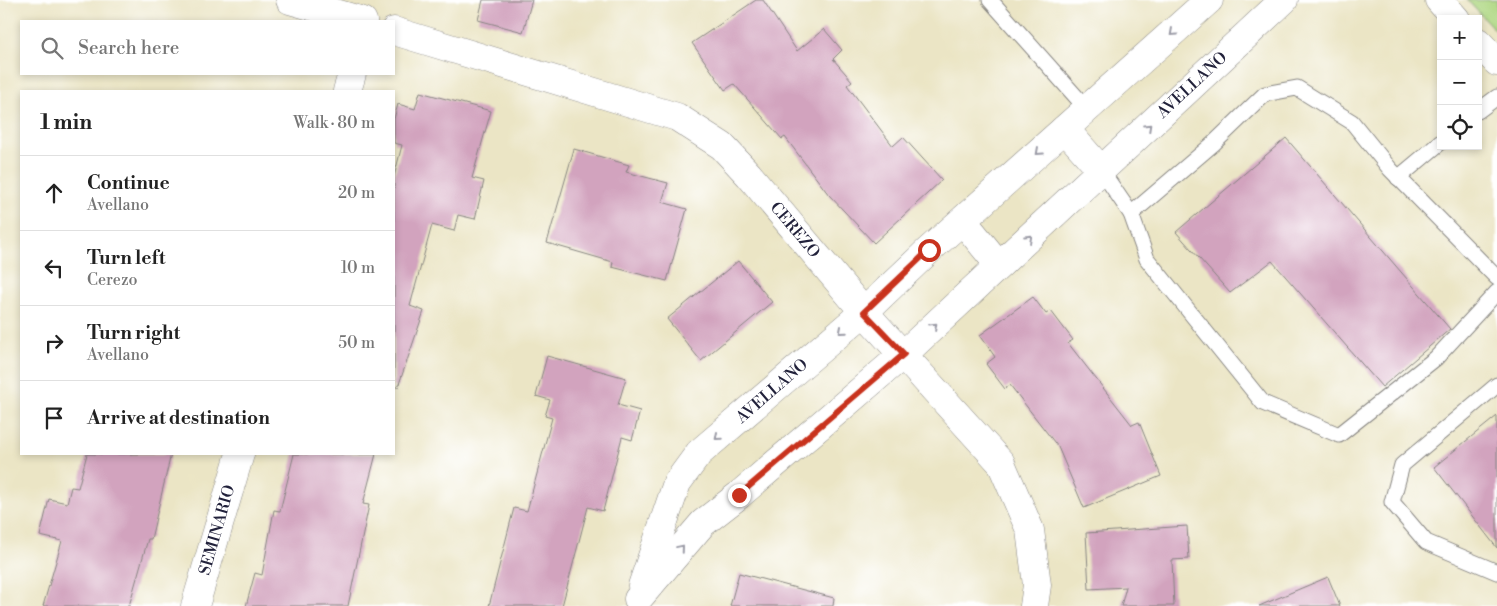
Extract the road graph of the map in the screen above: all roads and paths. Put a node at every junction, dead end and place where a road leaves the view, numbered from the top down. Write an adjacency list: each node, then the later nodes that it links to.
1 (290, 0): 8 (street)
2 (374, 0): 9 (street)
3 (990, 0): 17 (lane)
4 (1209, 0): 17 (street, AVELLANO, one-way to 17)
5 (1284, 0): 20 (street, AVELLANO, one-way to 5)
6 (1439, 0): 7 (street)
7 (1452, 15)
8 (360, 20)
9 (368, 20)
10 (395, 30): 27 (street, CEREZO)
11 (1482, 46): 12 (street)
12 (1497, 62)
13 (352, 75): 14 (street)
14 (347, 90)
15 (1497, 97): 16 (lane)
16 (1482, 108)
17 (1087, 109): 18 (street, AVELLANO)
18 (1065, 129): 20 (street); 23 (street, AVELLANO, one-way to 23)
19 (1437, 145): 21 (lane)
20 (1101, 170): 22 (lane); 24 (street, AVELLANO, one-way to 20)
21 (1398, 178): 22 (lane); 25 (lane)
22 (1131, 214): 26 (lane)
23 (963, 221): 24 (street); 27 (street, AVELLANO)
24 (999, 265): 28 (street, AVELLANO, one-way to 24)
25 (1497, 278)
26 (1497, 292)
27 (864, 312): 28 (street, CEREZO); 32 (street, AVELLANO, one-way to 32)
28 (904, 354): 32 (street, AVELLANO, one-way to 28); 34 (street, CEREZO)
29 (1497, 385): 31 (lane)
30 (240, 455): 33 (street, SEMINARIO)
31 (1497, 572)
32 (637, 602)
33 (194, 606)
34 (1034, 606)

